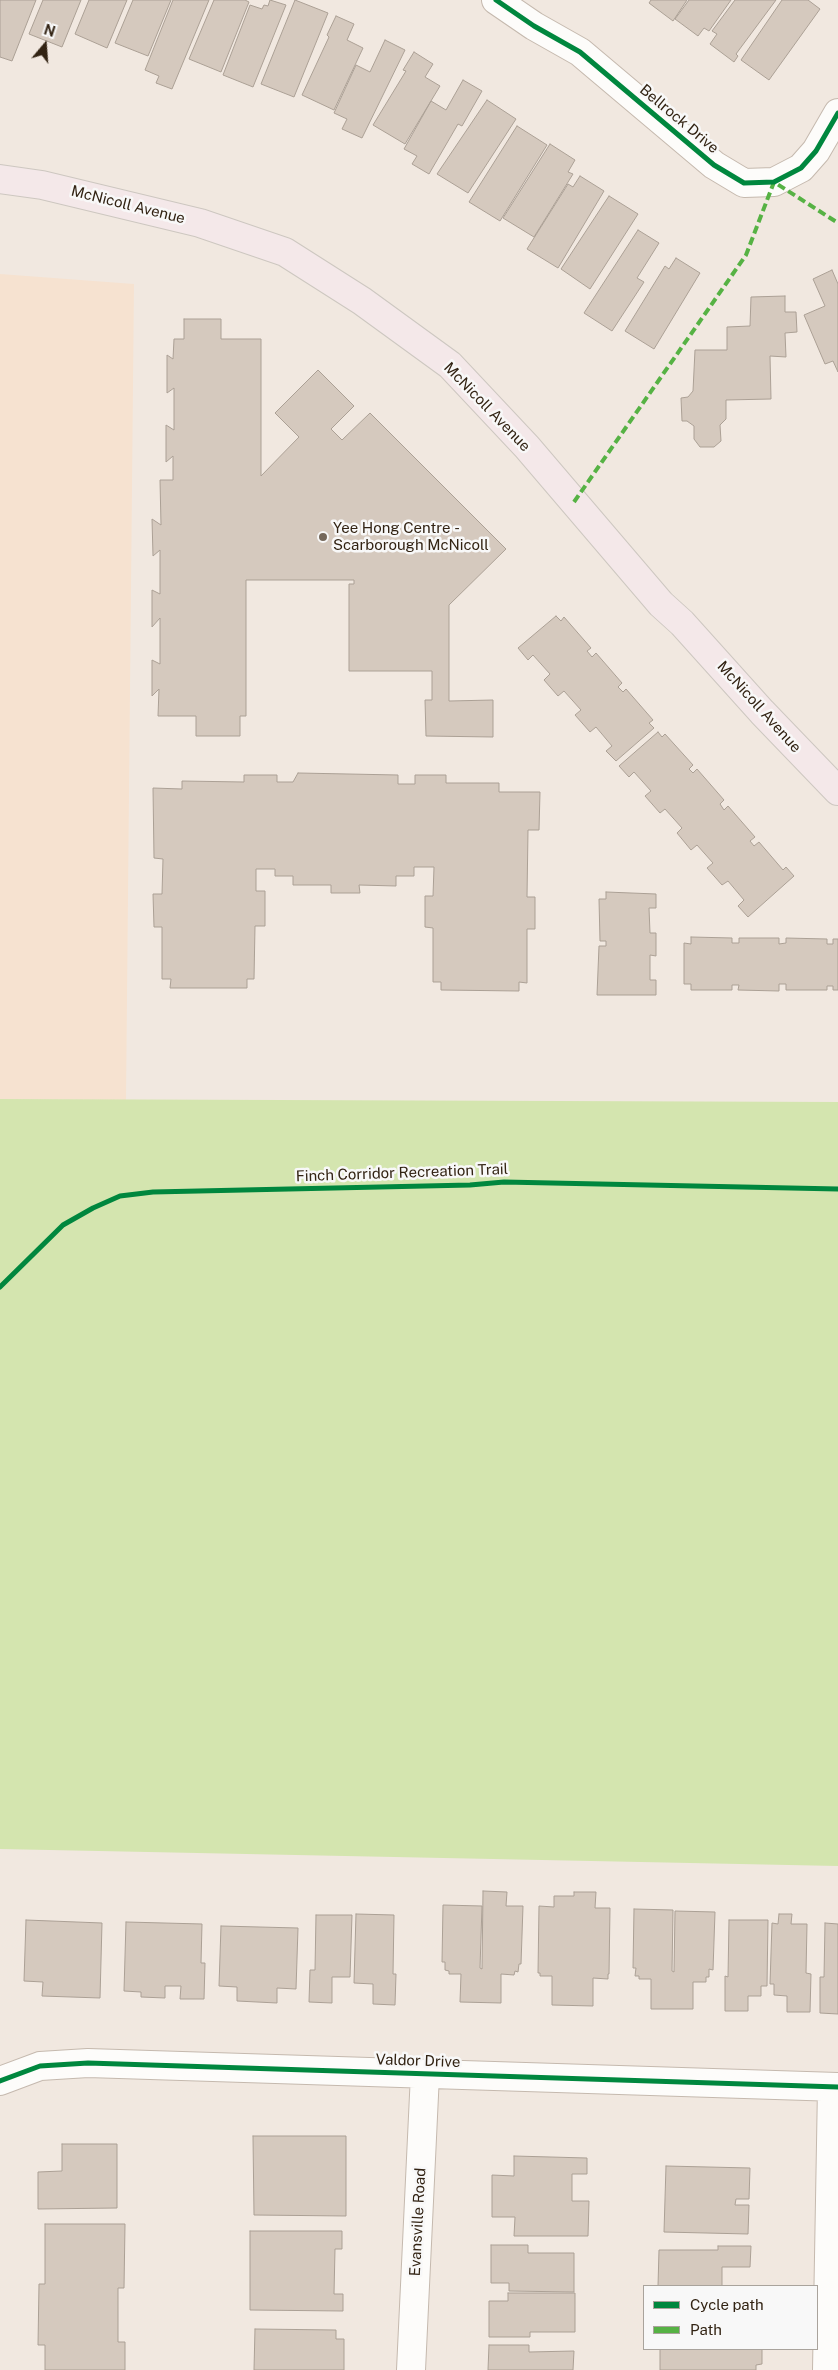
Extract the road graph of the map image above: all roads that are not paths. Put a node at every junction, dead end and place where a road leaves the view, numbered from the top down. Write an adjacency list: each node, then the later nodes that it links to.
1 (496, 0): 2 (street, Bellrock Drive)
2 (838, 113)
3 (0, 179): 4 (main road, McNicoll Avenue)
4 (838, 791)
5 (424, 2074): 6 (street, Valdor Drive); 7 (street, Valdor Drive); 8 (street, Evansville Road)
6 (0, 2081)
7 (835, 2087): 9 (street)
8 (411, 2370)
9 (827, 2370)

